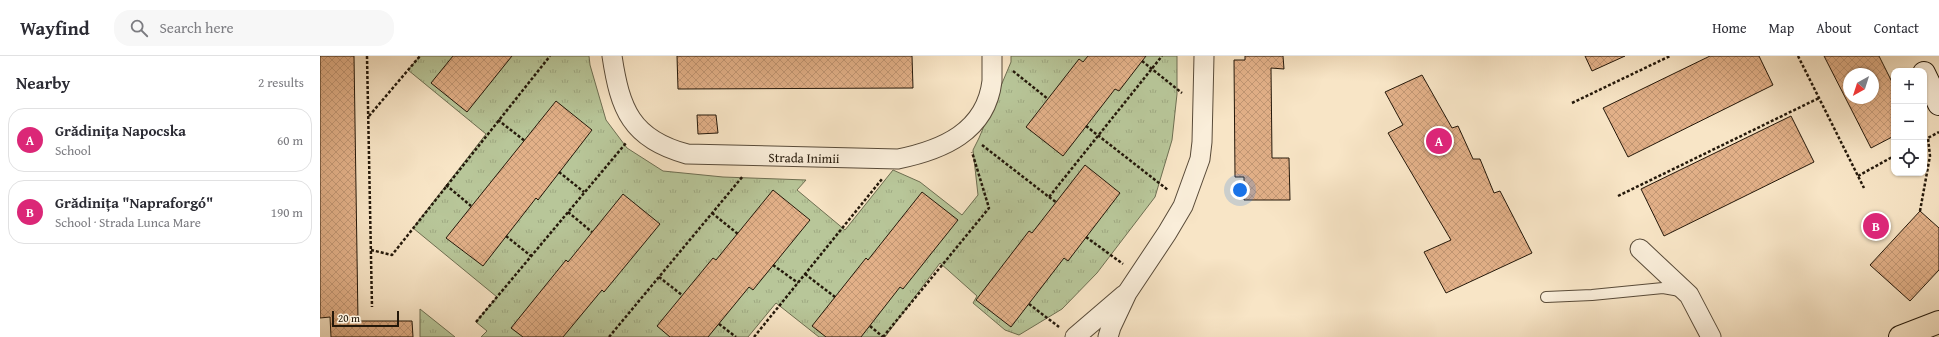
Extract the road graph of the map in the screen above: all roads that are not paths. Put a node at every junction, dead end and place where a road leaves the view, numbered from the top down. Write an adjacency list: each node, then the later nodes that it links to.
1 (612, 56): 2 (street, Strada Inimii)
2 (992, 56)
3 (1204, 56): 9 (street)
4 (1916, 56): 5 (main road)
5 (1922, 68)
6 (1927, 78): 7 (main road)
7 (1939, 104)
8 (1640, 249): 10 (street)
9 (1127, 293): 14 (street); 17 (street)
10 (1689, 295): 11 (lane); 18 (street)
11 (1546, 297)
12 (1939, 306): 15 (main road)
13 (1939, 322): 15 (main road)
14 (1067, 332)
15 (1907, 333): 16 (street)
16 (1939, 336)
17 (1108, 337)
18 (1710, 337)

